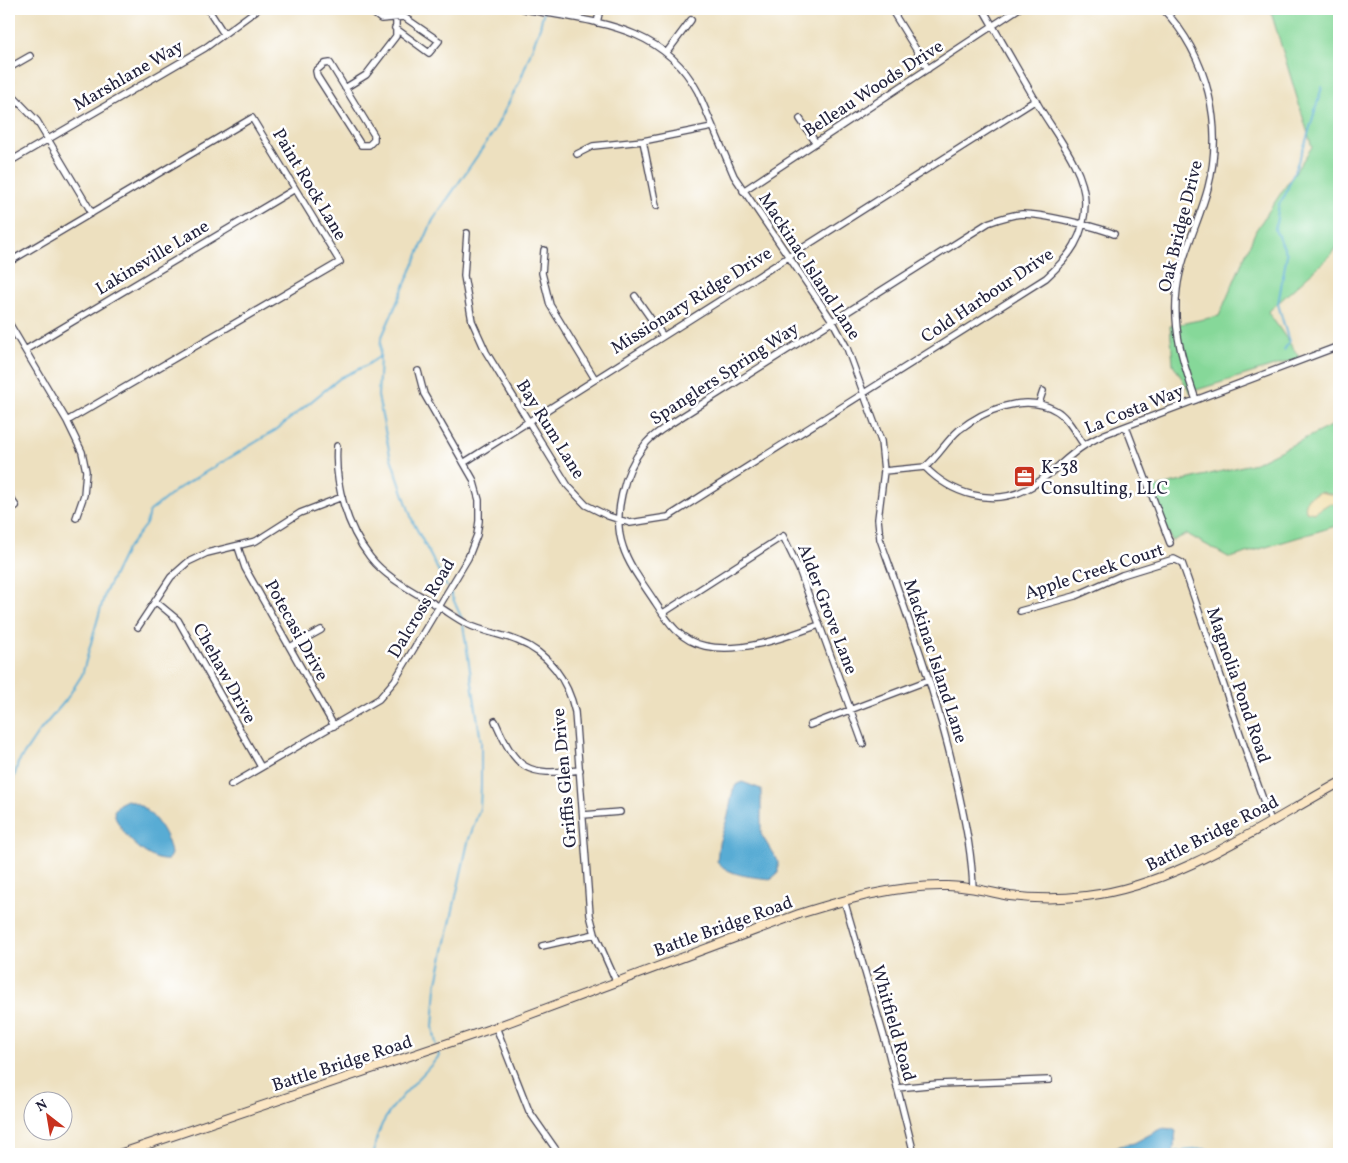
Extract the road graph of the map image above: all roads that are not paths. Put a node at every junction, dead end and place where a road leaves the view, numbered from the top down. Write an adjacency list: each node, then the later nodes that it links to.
1 (208, 9): 16 (street)
2 (258, 9): 16 (street, Marshlane Way)
3 (368, 9): 11 (street)
4 (396, 9): 11 (street)
5 (524, 9): 13 (street, Mackinac Island Lane)
6 (600, 9): 13 (street)
7 (890, 9): 20 (street)
8 (983, 9): 14 (street, Cold Harbour Drive)
9 (1018, 9): 14 (street, Belleau Woods Drive)
10 (1163, 9): 51 (street, Oak Bridge Drive)
11 (395, 18): 15 (street); 15 (street)
12 (691, 20): 17 (street)
13 (597, 23): 17 (street, Mackinac Island Lane)
14 (993, 26): 20 (street, Belleau Woods Drive); 23 (street, Cold Harbour Drive)
15 (395, 28): 21 (street)
16 (224, 34): 26 (street, Marshlane Way)
17 (666, 52): 25 (street, Mackinac Island Lane)
18 (30, 56): 19 (street)
19 (9, 68)
20 (928, 69): 28 (street, Belleau Woods Drive)
21 (345, 88): 21 (street)
22 (9, 92): 26 (street)
23 (1036, 100): 35 (street, Cold Harbour Drive); 39 (street, Missionary Ridge Drive)
24 (800, 119): 28 (street)
25 (712, 127): 27 (street); 32 (street, Mackinac Island Lane)
26 (48, 139): 30 (street, Marshlane Way); 34 (street)
27 (643, 142): 29 (street); 33 (street)
28 (816, 143): 32 (street, Belleau Woods Drive)
29 (577, 154)
30 (9, 162)
31 (295, 189): 34 (street, Paint Rock Lane); 46 (street, Lakinsville Lane); 53 (street, Paint Rock Lane)
32 (744, 191): 39 (street, Mackinac Island Lane)
33 (656, 206)
34 (92, 213): 40 (street, Paint Rock Lane)
35 (1082, 225): 37 (street, Spanglers Spring Way); 42 (street, Spanglers Spring Way); 50 (street, Cold Harbour Drive)
36 (467, 233): 54 (street, Bay Rum Lane)
37 (1114, 234)
38 (544, 250): 48 (street)
39 (788, 257): 42 (street, Mackinac Island Lane); 44 (street, Missionary Ridge Drive)
40 (9, 262)
41 (635, 296): 44 (street)
42 (833, 322): 50 (street, Mackinac Island Lane); 65 (street, Spanglers Spring Way)
43 (9, 323): 46 (street)
44 (663, 336): 48 (street, Missionary Ridge Drive)
45 (1339, 346): 51 (street, La Costa Way)
46 (25, 350): 53 (street)
47 (418, 371): 58 (street, Dalcross Road)
48 (595, 379): 54 (street, Missionary Ridge Drive)
49 (1043, 391): 52 (street)
50 (864, 394): 60 (street, Mackinac Island Lane); 65 (street, Bay Rum Lane)
51 (1196, 400): 55 (street, La Costa Way)
52 (1039, 403): 56 (street); 59 (street)
53 (67, 422): 64 (street)
54 (529, 423): 58 (street, Missionary Ridge Drive); 65 (street, Bay Rum Lane)
55 (1126, 427): 56 (street, La Costa Way); 66 (street)
56 (1084, 445): 59 (street, La Costa Way)
57 (337, 446): 62 (street, Griffis Glen Drive)
58 (464, 462): 70 (street, Dalcross Road)
59 (925, 467): 60 (street)
60 (884, 471): 77 (street, Mackinac Island Lane)
61 (9, 496): 63 (street)
62 (342, 497): 67 (street); 70 (street, Griffis Glen Drive)
63 (16, 506)
64 (76, 518)
65 (619, 519): 72 (street, Spanglers Spring Way)
66 (1170, 543)
67 (238, 547): 69 (street); 76 (street, Potecasi Drive)
68 (1178, 560): 71 (street, Apple Creek Court); 89 (street, Magnolia Pond Road)
69 (155, 601): 74 (street); 83 (street, Chehaw Drive)
70 (439, 607): 81 (street, Dalcross Road); 84 (street, Griffis Glen Drive)
71 (1020, 611)
72 (663, 613): 73 (street, Spanglers Spring Way); 73 (street, Alder Grove Lane)
73 (819, 624): 78 (street, Alder Grove Lane)
74 (138, 627)
75 (321, 630): 76 (street)
76 (290, 647): 81 (street, Potecasi Drive)
77 (929, 680): 78 (street); 90 (street, Mackinac Island Lane)
78 (851, 710): 80 (street); 82 (street, Alder Grove Lane)
79 (495, 722): 84 (street)
80 (810, 725)
81 (334, 726): 83 (street, Dalcross Road)
82 (863, 744)
83 (261, 768): 86 (street, Dalcross Road)
84 (580, 770): 88 (street, Griffis Glen Drive)
85 (1339, 784): 89 (street, Battle Bridge Road)
86 (231, 785)
87 (620, 812): 88 (street)
88 (583, 815): 92 (street, Griffis Glen Drive)
89 (1271, 821): 90 (street, Battle Bridge Road)
90 (973, 889): 91 (street, Battle Bridge Road)
91 (844, 900): 94 (street, Battle Bridge Road); 97 (street, Whitfield Road)
92 (595, 934): 93 (street); 94 (street, Griffis Glen Drive)
93 (542, 946)
94 (616, 982): 95 (street, Battle Bridge Road)
95 (496, 1027): 98 (street, Battle Bridge Road); 99 (street)
96 (1049, 1080): 97 (street)
97 (897, 1088): 100 (street, Whitfield Road)
98 (119, 1154)
99 (559, 1154)
100 (914, 1154)

